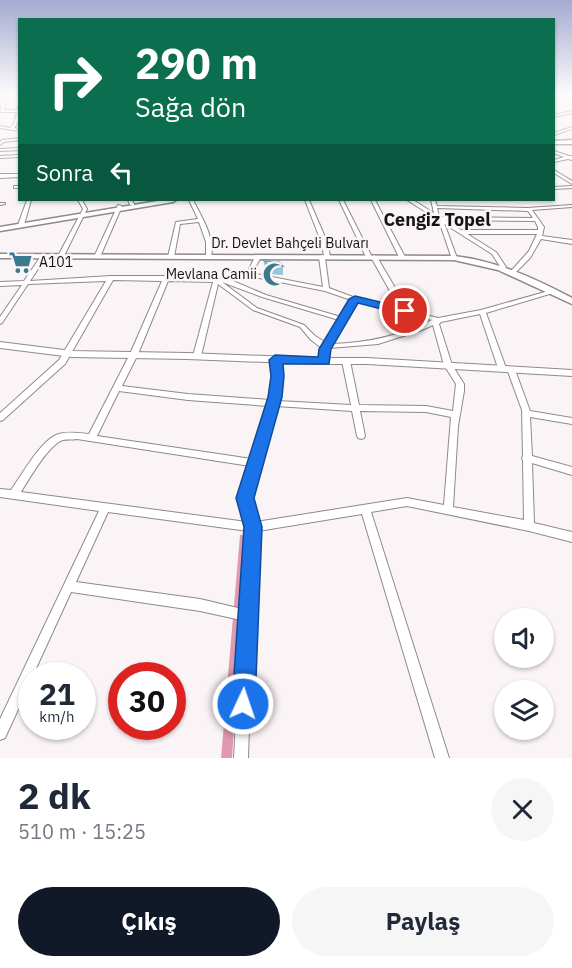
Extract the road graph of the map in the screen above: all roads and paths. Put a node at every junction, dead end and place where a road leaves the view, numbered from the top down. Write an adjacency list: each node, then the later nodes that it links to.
1 (8, 128): 3 (street)
2 (571, 128): 5 (street)
3 (11, 129): 4 (street)
4 (18, 130)
5 (555, 134)
6 (18, 139): 9 (street)
7 (572, 141): 8 (main road)
8 (555, 143)
9 (0, 144)
10 (18, 149): 11 (street)
11 (0, 150)
12 (555, 152): 15 (street)
13 (18, 156): 14 (street)
14 (0, 157)
15 (571, 158): 16 (street)
16 (555, 161)
17 (555, 173): 21 (street)
18 (18, 175): 19 (street)
19 (0, 176)
20 (572, 176): 21 (street)
21 (563, 177): 22 (street)
22 (572, 185): 23 (street)
23 (555, 188)
24 (29, 201): 44 (street)
25 (81, 201): 40 (street)
26 (165, 201): 36 (main road)
27 (192, 201): 42 (street)
28 (307, 201): 56 (street)
29 (342, 201): 57 (street)
30 (374, 201): 58 (street)
31 (412, 201): 41 (street)
32 (433, 201): 37 (street)
33 (544, 201): 38 (street)
34 (131, 202): 36 (main road)
35 (572, 206): 38 (street)
36 (120, 207): 40 (main road); 51 (street)
37 (436, 207): 39 (street); 41 (street)
38 (550, 208): 39 (street)
39 (530, 210): 43 (street)
40 (83, 213): 44 (main road); 50 (street)
41 (439, 217): 43 (street); 46 (street); 59 (street)
42 (201, 220): 53 (street); 54 (street)
43 (536, 220): 47 (street)
44 (21, 224): 45 (main road)
45 (0, 228)
46 (462, 232): 47 (street); 60 (street)
47 (540, 235): 48 (street); 61 (street)
48 (572, 242)
49 (0, 256): 52 (main road, Dr. Devlet Bahçeli Bulvarı)
50 (61, 256): 51 (main road, Dr. Devlet Bahçeli Bulvarı); 52 (main road, Dr. Devlet Bahçeli Bulvarı)
51 (97, 256): 53 (main road, Dr. Devlet Bahçeli Bulvarı)
52 (43, 257): 67 (street)
53 (171, 257): 54 (main road, Dr. Devlet Bahçeli Bulvarı)
54 (209, 257): 55 (main road, Dr. Devlet Bahçeli Bulvarı)
55 (258, 257): 56 (main road, Dr. Devlet Bahçeli Bulvarı); 62 (street)
56 (325, 257): 57 (main road, Dr. Devlet Bahçeli Bulvarı); 69 (street)
57 (371, 257): 58 (main road, Dr. Devlet Bahçeli Bulvarı); 73 (street)
58 (402, 257): 59 (main road, Dr. Devlet Bahçeli Bulvarı)
59 (454, 258): 60 (main road, Dr. Devlet Bahçeli Bulvarı)
60 (503, 267): 61 (main road, Dr. Devlet Bahçeli Bulvarı)
61 (514, 271): 70 (main road, Dr. Devlet Bahçeli Bulvarı)
62 (249, 274): 66 (street); 69 (street)
63 (111, 278): 64 (street); 67 (street); 80 (street)
64 (166, 278): 65 (street); 81 (street)
65 (216, 280): 66 (street); 79 (street); 82 (street)
66 (228, 281): 75 (street)
67 (26, 283): 68 (street); 77 (street)
68 (0, 284)
69 (326, 290): 71 (street)
70 (554, 291): 72 (main road, Dr. Devlet Bahçeli Bulvarı); 74 (street)
71 (355, 299): 73 (street); 75 (street)
72 (572, 301)
73 (405, 311): 76 (street)
74 (482, 312): 76 (street); 87 (street)
75 (342, 319): 79 (street)
76 (438, 320): 79 (street); 86 (street)
77 (0, 322)
78 (0, 345): 80 (street)
79 (327, 345): 84 (street)
80 (67, 353): 81 (street); 94 (street)
81 (134, 354): 82 (street); 89 (street)
82 (197, 356): 83 (street)
83 (275, 360): 84 (street); 90 (street)
84 (324, 361): 85 (street)
85 (346, 361): 86 (street); 91 (street)
86 (448, 365): 87 (street); 93 (street)
87 (507, 369): 88 (street); 92 (street)
88 (572, 373)
89 (116, 388): 90 (street); 97 (street)
90 (273, 403): 91 (street); 99 (street)
91 (354, 409): 93 (street); 96 (street)
92 (526, 413): 95 (street); 98 (street)
93 (456, 415): 105 (street)
94 (0, 418)
95 (572, 421)
96 (361, 436)
97 (91, 439): 99 (street); 102 (street)
98 (526, 458): 100 (street); 106 (street)
99 (255, 463): 107 (street)
100 (572, 471)
101 (0, 492): 102 (street)
102 (14, 494): 103 (street)
103 (105, 507): 107 (street); 109 (street)
104 (365, 508): 105 (street); 107 (street); 113 (street)
105 (448, 509): 106 (street)
106 (529, 526): 108 (street)
107 (253, 527): 110 (street)
108 (572, 537)
109 (69, 586): 110 (street); 111 (street)
110 (247, 616): 112 (street)
111 (0, 733)
112 (241, 758)
113 (442, 758)

